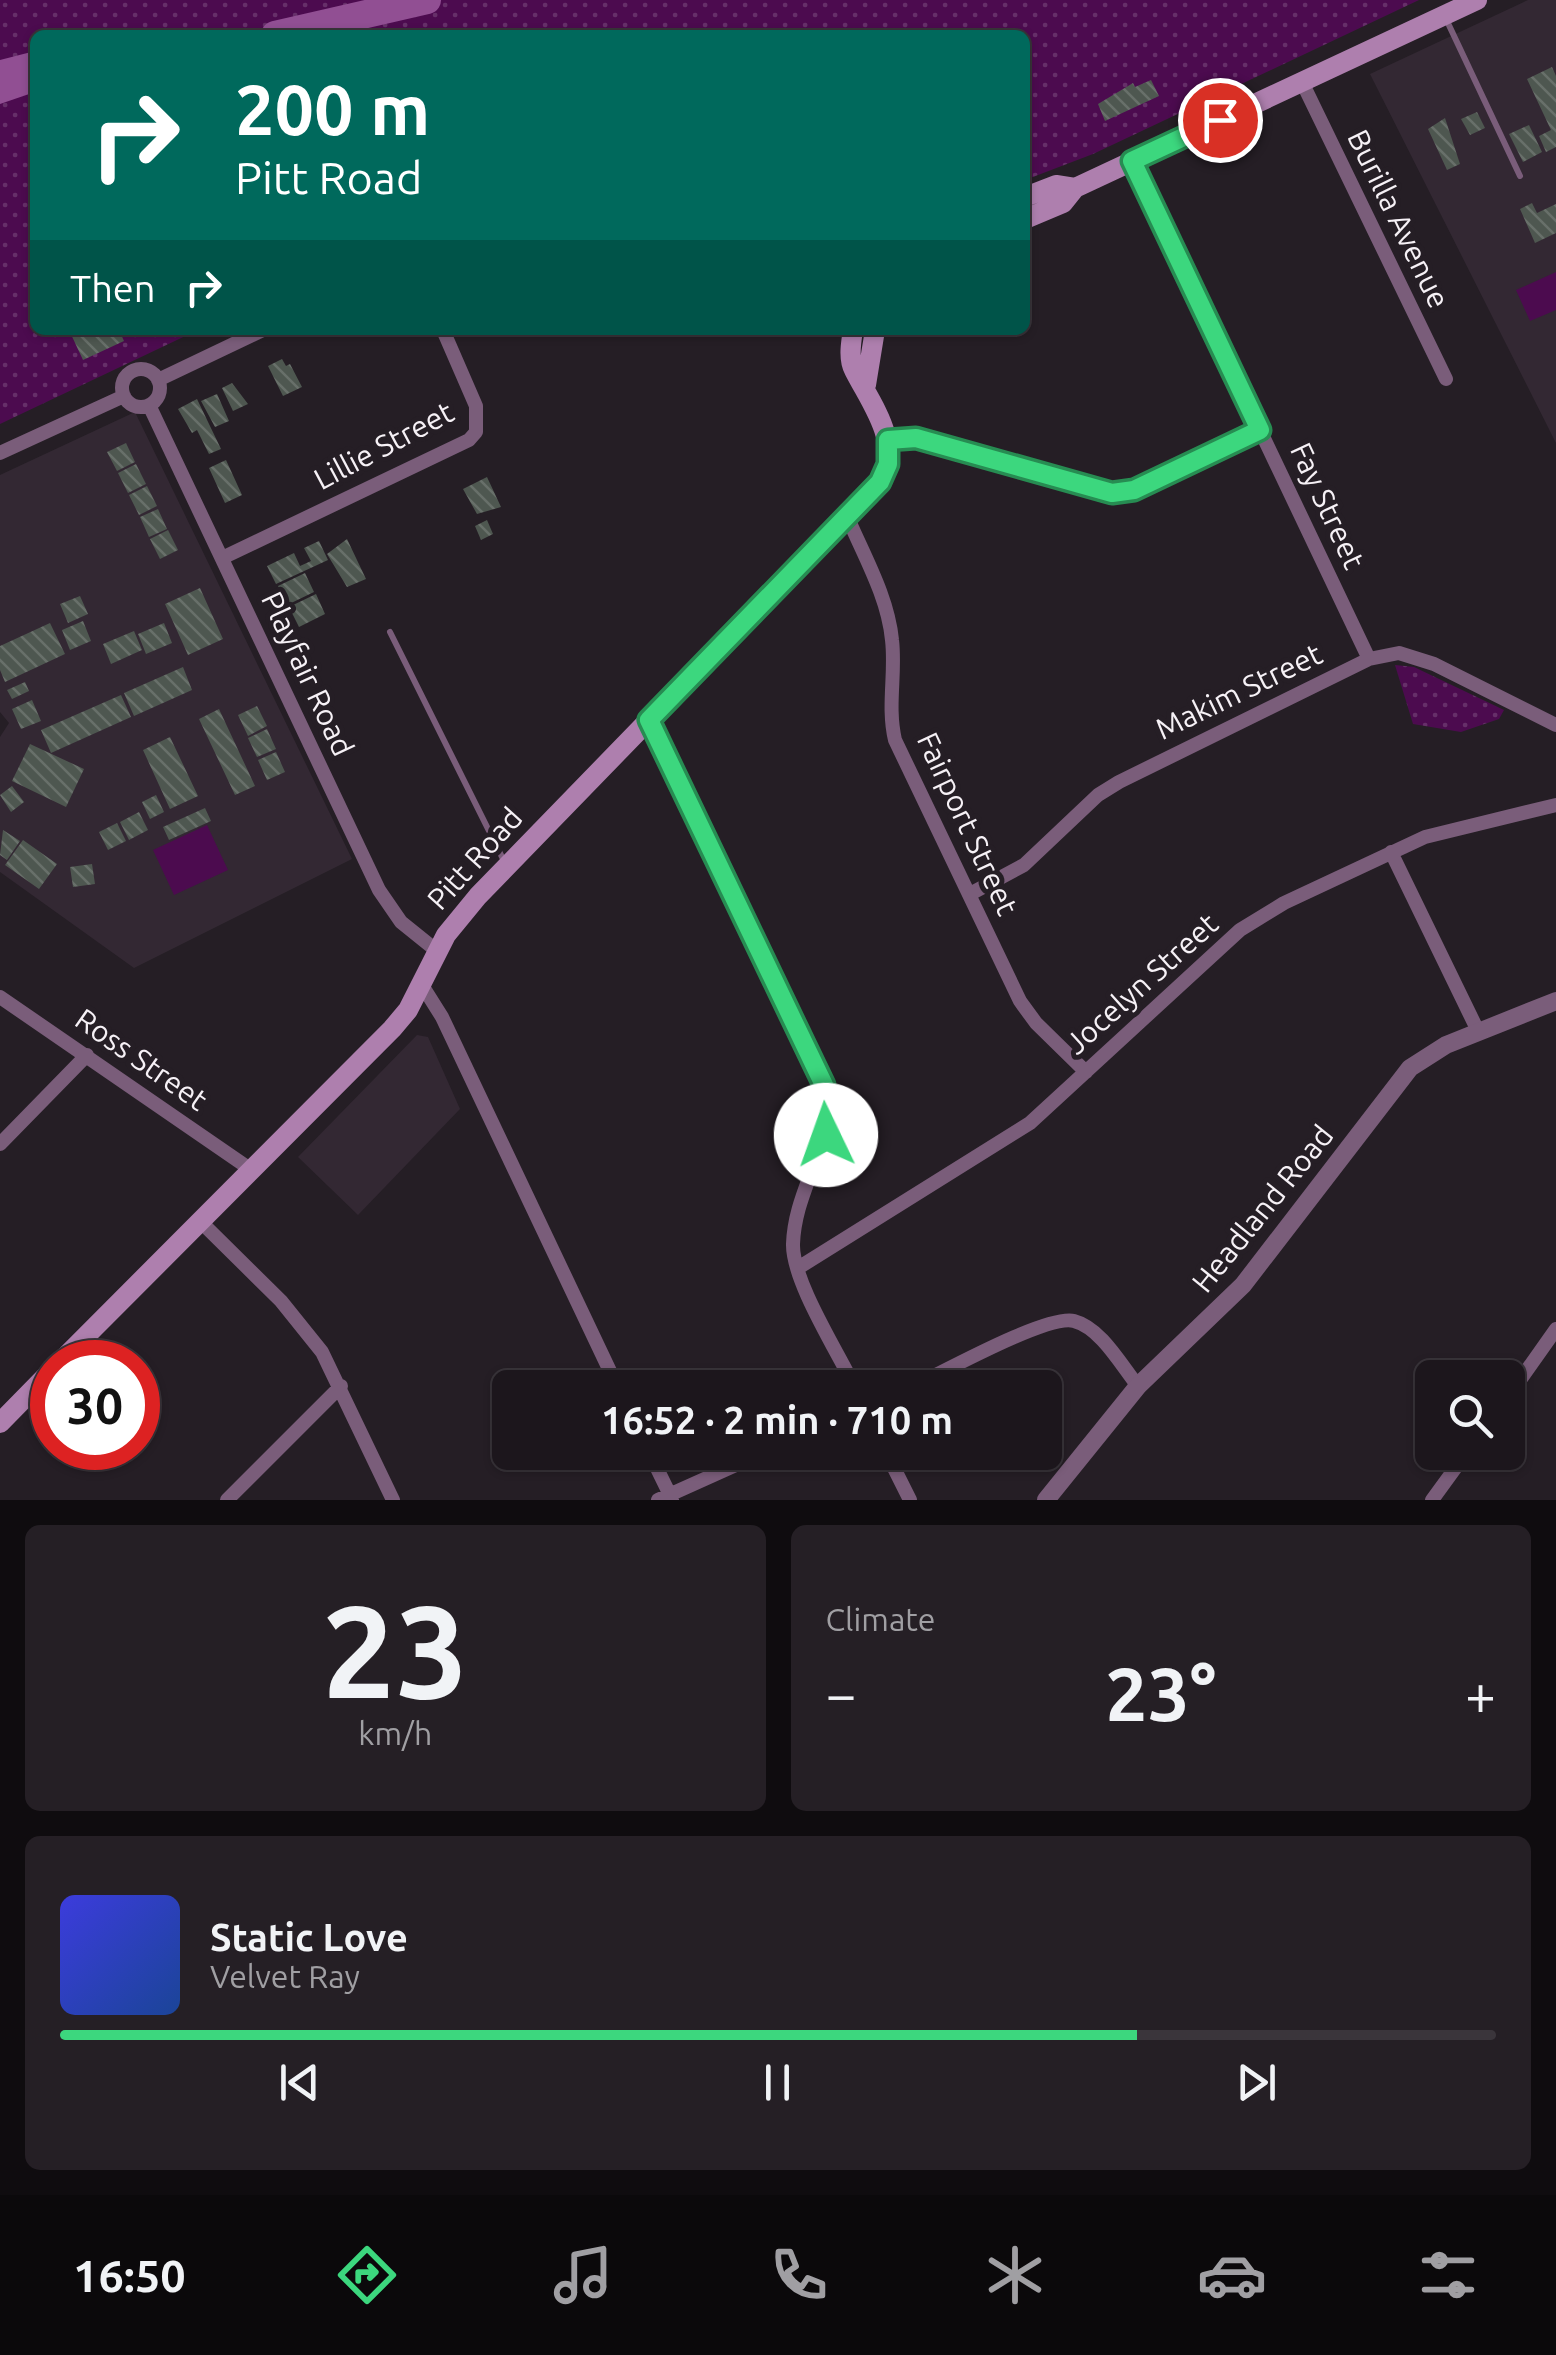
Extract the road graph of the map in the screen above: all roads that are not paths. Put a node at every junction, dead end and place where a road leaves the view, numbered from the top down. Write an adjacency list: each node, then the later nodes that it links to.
1 (1477, 0): 2 (main road)
2 (1444, 15): 3 (main road); 5 (lane)
3 (1302, 82): 4 (main road); 13 (street, Burilla Avenue)
4 (1132, 161): 6 (main road); 18 (street, Fay Street)
5 (1520, 176)
6 (1076, 188): 7 (main road); 8 (main road)
7 (1030, 194)
8 (1030, 217)
9 (252, 335): 14 (street)
10 (444, 335): 22 (street, Lillie Street)
11 (853, 335): 15 (main road)
12 (874, 335): 15 (main road)
13 (1446, 379)
14 (158, 380): 16 (street); 17 (street)
15 (866, 385): 19 (main road)
16 (124, 396): 17 (street); 20 (street)
17 (149, 405): 22 (street, Playfair Road)
18 (1260, 430): 19 (street); 24 (street, Fay Street)
19 (888, 440): 21 (main road, Pitt Road)
20 (0, 452)
21 (847, 516): 25 (main road, Pitt Road); 30 (street, Fairport Street)
22 (222, 558): 31 (street, Playfair Road)
23 (390, 632): 29 (lane)
24 (1369, 659): 26 (street, Makim Street); 30 (street, Makim Street)
25 (649, 720): 29 (main road, Pitt Road); 41 (street)
26 (1556, 725)
27 (1556, 806): 28 (street, Jocelyn Street)
28 (1390, 852): 35 (street); 37 (street, Jocelyn Street)
29 (507, 866): 31 (main road, Pitt Road)
30 (970, 894): 37 (street, Fairport Street)
31 (437, 950): 32 (main road, Pitt Road)
32 (420, 982): 39 (main road, Pitt Road); 44 (street)
33 (0, 998): 36 (street, Ross Street)
34 (1556, 1001): 35 (street, Headland Road)
35 (1478, 1031): 49 (street, Headland Road)
36 (87, 1056): 38 (street); 39 (street, Ross Street)
37 (1086, 1072): 41 (street, Jocelyn Street)
38 (0, 1144)
39 (250, 1169): 40 (main road, Pitt Road)
40 (200, 1221): 43 (main road, Pitt Road); 48 (street)
41 (798, 1268): 45 (street)
42 (1556, 1329): 47 (street)
43 (82, 1340)
44 (609, 1370)
45 (846, 1370)
46 (948, 1370): 49 (street)
47 (1525, 1374)
48 (341, 1386): 57 (street); 58 (street)
49 (1138, 1386): 60 (street, Headland Road)
50 (30, 1392): 51 (main road)
51 (0, 1423)
52 (656, 1470): 56 (street)
53 (726, 1470): 56 (street)
54 (895, 1470): 59 (street)
55 (1454, 1470): 61 (street)
56 (666, 1498)
57 (226, 1500)
58 (394, 1500)
59 (910, 1500)
60 (1046, 1500)
61 (1432, 1500)

